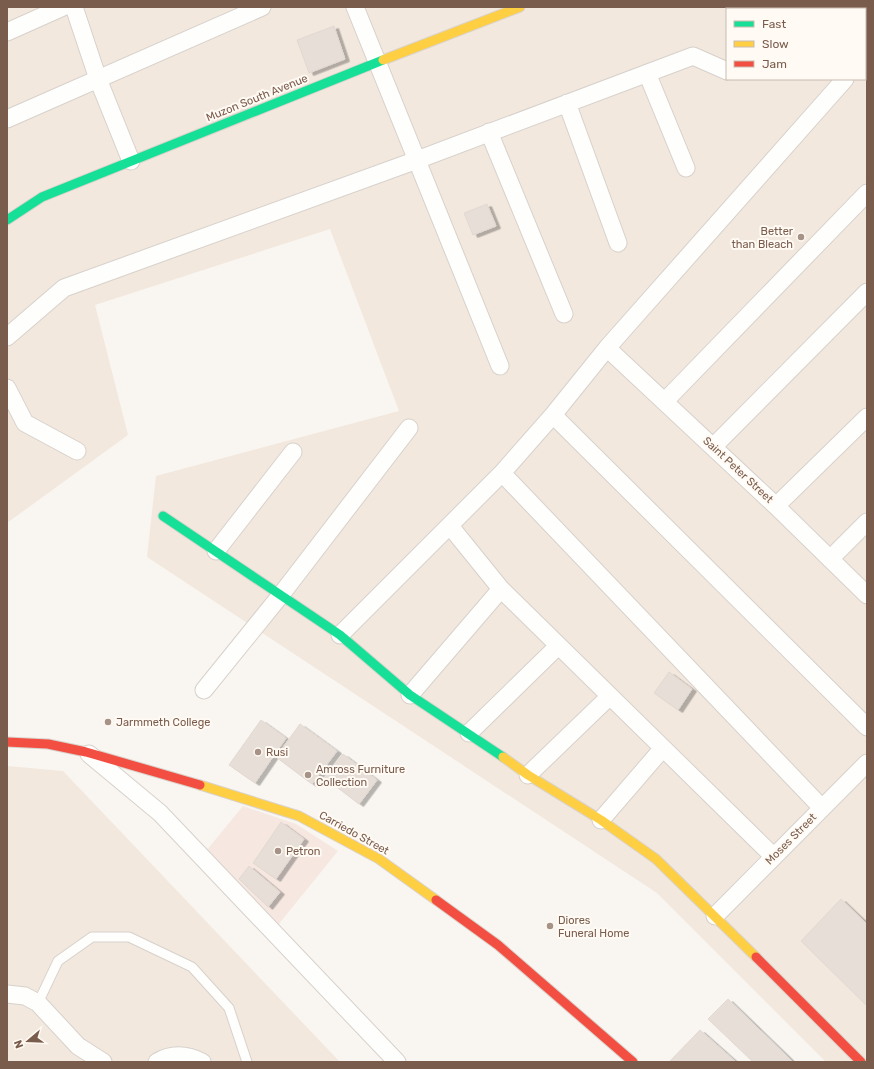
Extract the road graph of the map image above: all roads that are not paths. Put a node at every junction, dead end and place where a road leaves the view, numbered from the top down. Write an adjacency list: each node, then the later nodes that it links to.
1 (63, 7): 6 (street)
2 (74, 7): 10 (street)
3 (262, 7): 10 (street)
4 (355, 7): 7 (street)
5 (520, 7): 7 (street, Muzon South Avenue)
6 (7, 32)
7 (377, 62): 15 (street); 16 (street, Muzon South Avenue)
8 (726, 71): 9 (street)
9 (647, 73): 12 (street); 17 (street)
10 (98, 79): 13 (street); 16 (street)
11 (844, 80): 24 (street)
12 (567, 103): 14 (street); 20 (street)
13 (7, 119)
14 (489, 132): 15 (street); 22 (street)
15 (416, 160): 23 (street); 25 (street)
16 (131, 162): 19 (street, Muzon South Avenue)
17 (686, 168)
18 (867, 194): 27 (street)
19 (7, 220)
20 (618, 243)
21 (867, 292): 31 (street)
22 (564, 314)
23 (7, 337)
24 (607, 348): 27 (street, Saint Peter Street); 28 (street)
25 (500, 366)
26 (7, 388): 32 (street)
27 (665, 401): 31 (street, Saint Peter Street)
28 (554, 415): 34 (street); 49 (street)
29 (867, 417): 35 (street)
30 (409, 428): 43 (street)
31 (713, 447): 35 (street, Saint Peter Street)
32 (77, 451)
33 (293, 452): 39 (street)
34 (502, 473): 38 (street); 56 (street)
35 (776, 506): 40 (street, Saint Peter Street)
36 (163, 516): 39 (street)
37 (867, 522): 40 (street)
38 (450, 526): 41 (street); 44 (street)
39 (216, 551): 43 (street)
40 (830, 559): 42 (street, Saint Peter Street)
41 (501, 589): 45 (street); 47 (street)
42 (867, 595)
43 (280, 596): 44 (street); 46 (street)
44 (340, 635): 47 (street)
45 (558, 646): 48 (street); 50 (street)
46 (204, 690)
47 (410, 695): 50 (street)
48 (610, 696): 52 (street); 55 (street)
49 (867, 727)
50 (469, 733): 55 (street)
51 (7, 742): 53 (street, Carriedo Street)
52 (663, 748): 57 (street); 58 (street)
53 (86, 752): 66 (street); 67 (street, Carriedo Street)
54 (867, 763): 56 (street, Moses Street)
55 (528, 775): 57 (street)
56 (822, 808): 58 (street, Moses Street)
57 (601, 820): 59 (street)
58 (773, 856): 59 (street, Moses Street)
59 (715, 916): 68 (street)
60 (7, 994): 61 (street)
61 (38, 1004): 62 (street); 65 (lane)
62 (103, 1062)
63 (156, 1062): 64 (street)
64 (202, 1062)
65 (247, 1062)
66 (397, 1062)
67 (633, 1062)
68 (861, 1062)

